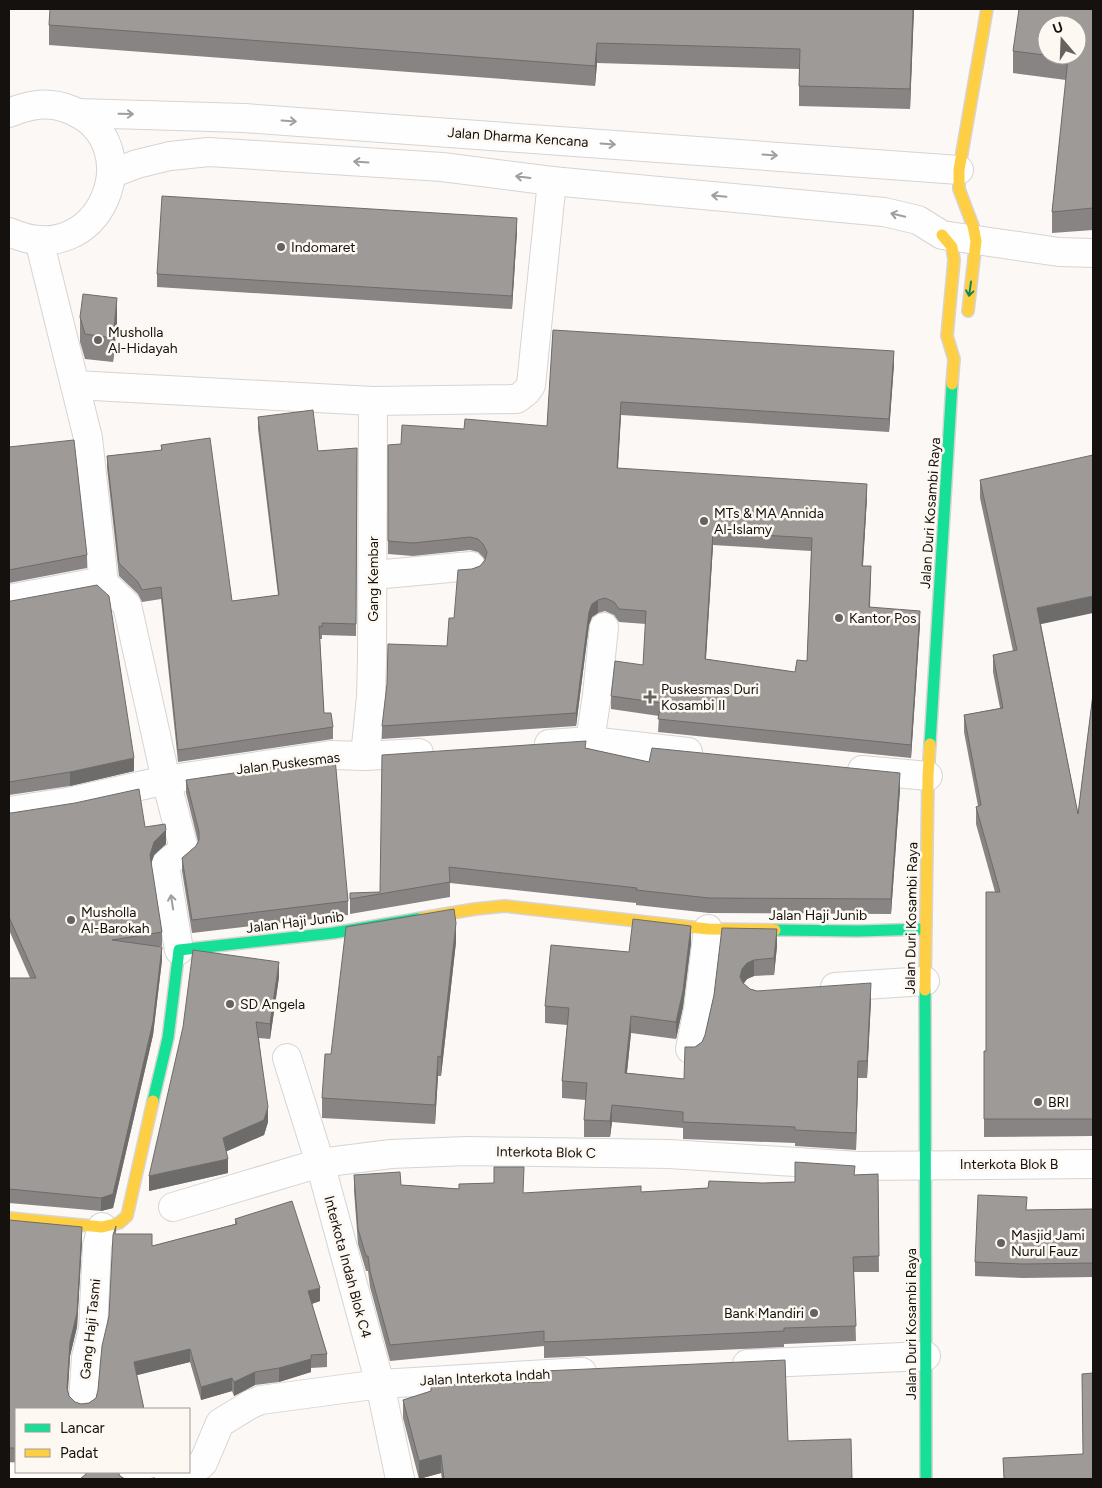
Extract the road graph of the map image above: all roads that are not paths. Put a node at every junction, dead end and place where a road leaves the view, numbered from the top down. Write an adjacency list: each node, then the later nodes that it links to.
1 (987, 9): 4 (main road)
2 (9, 113): 3 (street)
3 (78, 113): 4 (street, Jalan Dharma Kencana, one-way to 4); 5 (street)
4 (959, 170): 10 (main road)
5 (111, 174): 6 (street, one-way to 5); 9 (street)
6 (552, 181): 8 (street, one-way to 6); 16 (street)
7 (9, 232): 9 (street)
8 (942, 235): 10 (street); 14 (main road, Jalan Duri Kosambi Raya)
9 (39, 240): 15 (street)
10 (976, 241): 11 (street); 12 (main road, one-way to 12)
11 (1093, 253)
12 (967, 320)
13 (961, 345): 14 (main road, Jalan Duri Kosambi Raya)
14 (954, 359): 28 (main road, Jalan Duri Kosambi Raya)
15 (75, 385): 16 (street); 19 (street)
16 (373, 401): 18 (street, Gang Kembar)
17 (471, 566): 18 (street)
18 (374, 575): 26 (street, Gang Kembar)
19 (104, 583): 20 (street); 29 (street)
20 (19, 597)
21 (604, 628): 22 (street)
22 (590, 741): 23 (street); 25 (street)
23 (521, 746)
24 (443, 751): 26 (street, Jalan Puskesmas)
25 (715, 755)
26 (364, 756): 29 (street, Jalan Puskesmas)
27 (840, 768): 28 (street)
28 (928, 776): 32 (main road, Jalan Duri Kosambi Raya)
29 (166, 780): 30 (street, Jalan Puskesmas); 33 (street, one-way to 29)
30 (9, 811)
31 (708, 929): 32 (main road, Jalan Haji Junib); 33 (main road, Jalan Haji Junib); 36 (street)
32 (925, 929): 34 (main road, Jalan Duri Kosambi Raya)
33 (179, 950): 43 (main road)
34 (925, 982): 35 (street); 40 (main road, Jalan Duri Kosambi Raya)
35 (814, 988)
36 (690, 1049)
37 (287, 1058): 38 (street, Interkota Indah Blok C4)
38 (320, 1163): 40 (street, Interkota Blok C); 41 (street, Interkota Blok C); 47 (street, Interkota Indah Blok C4)
39 (1093, 1164): 40 (street, Interkota Blok B)
40 (926, 1165): 44 (main road, Jalan Duri Kosambi Raya)
41 (173, 1207)
42 (9, 1218): 43 (main road)
43 (102, 1227): 48 (street, Gang Haji Tasmi)
44 (926, 1356): 45 (street); 55 (main road, Jalan Duri Kosambi Raya)
45 (719, 1366)
46 (610, 1371): 47 (street, Jalan Interkota Indah)
47 (380, 1384): 49 (street, Jalan Interkota Indah); 54 (street, Interkota Indah Blok C4)
48 (83, 1402)
49 (190, 1468)
50 (165, 1473): 53 (street)
51 (9, 1477): 52 (street)
52 (73, 1479)
53 (132, 1479)
54 (400, 1479)
55 (926, 1479)

